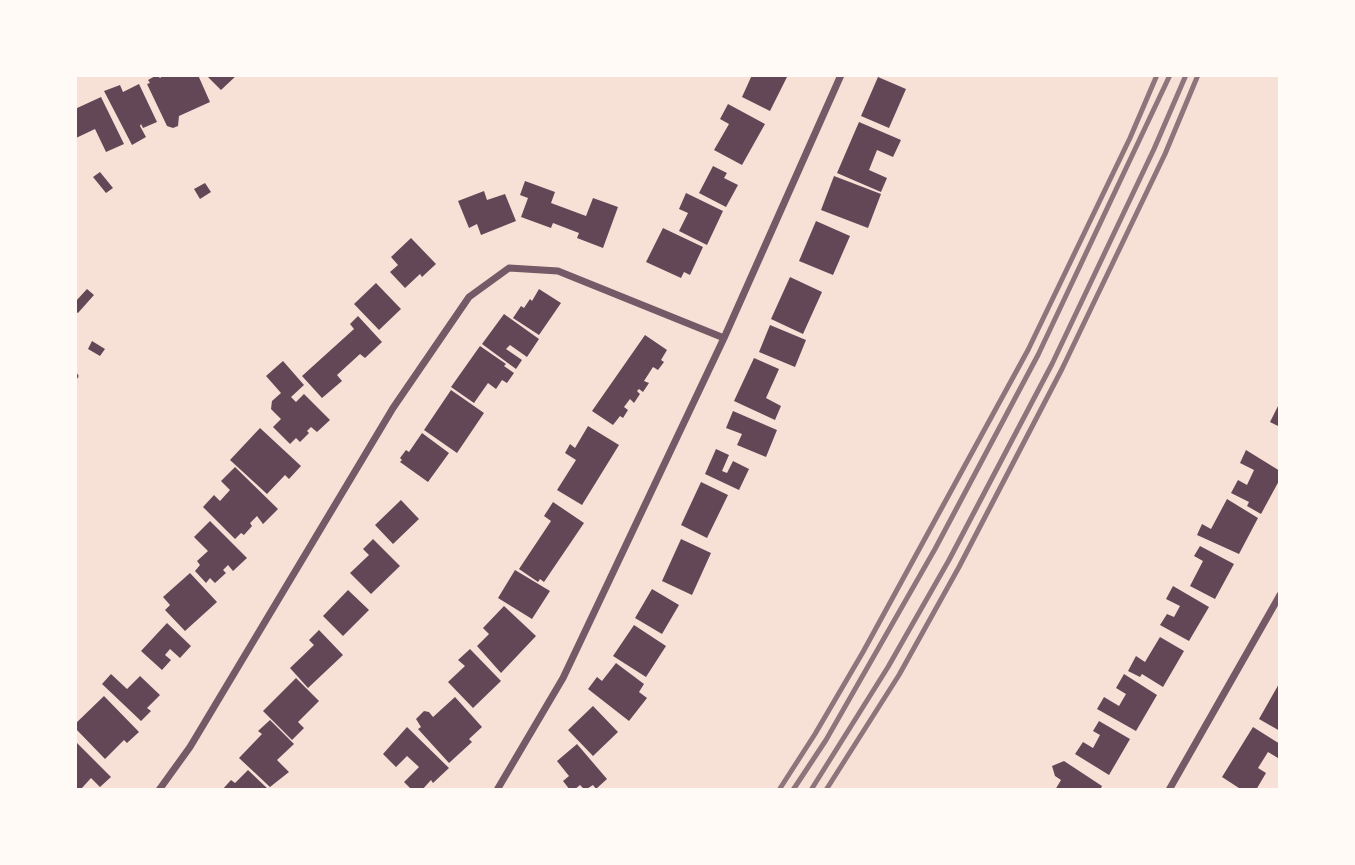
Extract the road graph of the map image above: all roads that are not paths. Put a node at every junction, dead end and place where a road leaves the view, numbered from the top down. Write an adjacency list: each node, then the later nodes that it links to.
1 (841, 75): 2 (street)
2 (724, 338): 4 (street); 5 (street)
3 (1280, 595): 6 (street)
4 (159, 790)
5 (497, 790)
6 (1169, 790)

